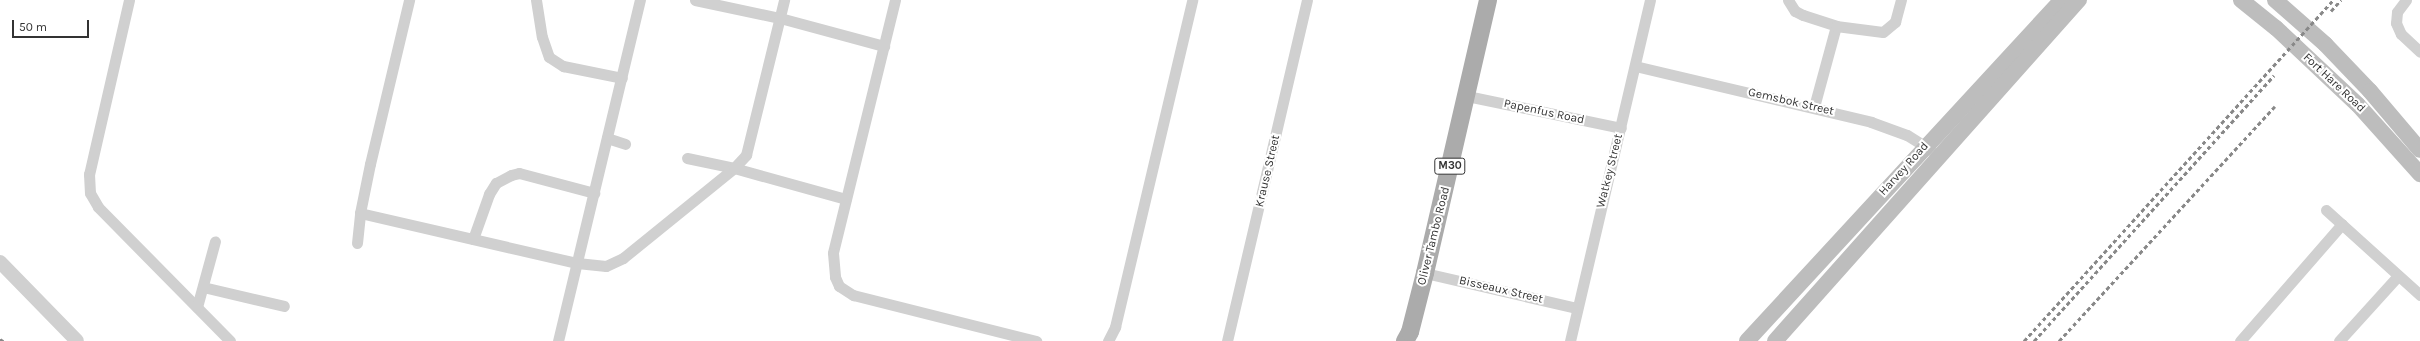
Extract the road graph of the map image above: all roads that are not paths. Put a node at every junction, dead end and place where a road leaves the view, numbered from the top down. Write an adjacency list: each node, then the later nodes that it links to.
1 (129, 0): 53 (street)
2 (409, 0): 41 (street)
3 (536, 0): 26 (street)
4 (640, 0): 26 (street)
5 (695, 0): 21 (street)
6 (784, 0): 21 (street)
7 (895, 0): 23 (street)
8 (1192, 0): 60 (street)
9 (1307, 0): 61 (street, Krause Street)
10 (1488, 0): 27 (main road, Oliver Tambo Road / M30)
11 (1650, 0): 25 (street, Watkey Street)
12 (1788, 0): 22 (street)
13 (1901, 0): 22 (street)
14 (2062, 0): 32 (main road, Harvey Road)
15 (2079, 0): 34 (main road, Harvey Road)
16 (2232, 0): 20 (main road)
17 (2241, 0): 20 (main road, Fort Hare Road)
18 (2275, 0): 33 (main road, Fort Hare Road)
19 (2406, 0): 24 (street)
20 (2260, 15): 37 (main road, Fort Hare Road)
21 (780, 18): 23 (street); 36 (street)
22 (1836, 26): 28 (street)
23 (884, 46): 39 (street)
24 (2420, 52)
25 (1635, 66): 28 (street, Gemsbok Street); 29 (street, Watkey Street)
26 (622, 78): 30 (street)
27 (1467, 96): 29 (street, Papenfus Road); 48 (main road, Oliver Tambo Road / M30)
28 (1814, 107): 32 (street, Gemsbok Street)
29 (1621, 128): 54 (street, Watkey Street)
30 (607, 138): 31 (street); 38 (street)
31 (624, 144)
32 (1925, 146): 34 (street, Gemsbok Street); 63 (main road, Harvey Road)
33 (2420, 150)
34 (1940, 157): 64 (main road, Harvey Road)
35 (687, 158): 36 (street)
36 (734, 168): 39 (street); 47 (street)
37 (2420, 174)
38 (594, 193): 43 (street); 47 (street)
39 (846, 199): 59 (street)
40 (2326, 210): 42 (street)
41 (360, 213): 43 (street); 45 (street)
42 (2342, 224): 49 (street); 65 (street)
43 (473, 239): 47 (street)
44 (215, 241): 50 (street)
45 (357, 243)
46 (0, 262): 56 (street)
47 (577, 263): 58 (street)
48 (1425, 273): 54 (street, Bisseaux Street); 55 (main road, Oliver Tambo Road / M30)
49 (2398, 276): 51 (street); 66 (street)
50 (203, 287): 52 (street); 53 (street)
51 (2420, 295)
52 (284, 306)
53 (197, 307): 57 (street)
54 (1577, 308): 62 (street, Watkey Street)
55 (1409, 338)
56 (77, 341)
57 (230, 341)
58 (558, 341)
59 (1036, 341)
60 (1108, 341)
61 (1227, 341)
62 (1570, 341)
63 (1747, 341)
64 (1775, 341)
65 (2240, 341)
66 (2339, 341)

